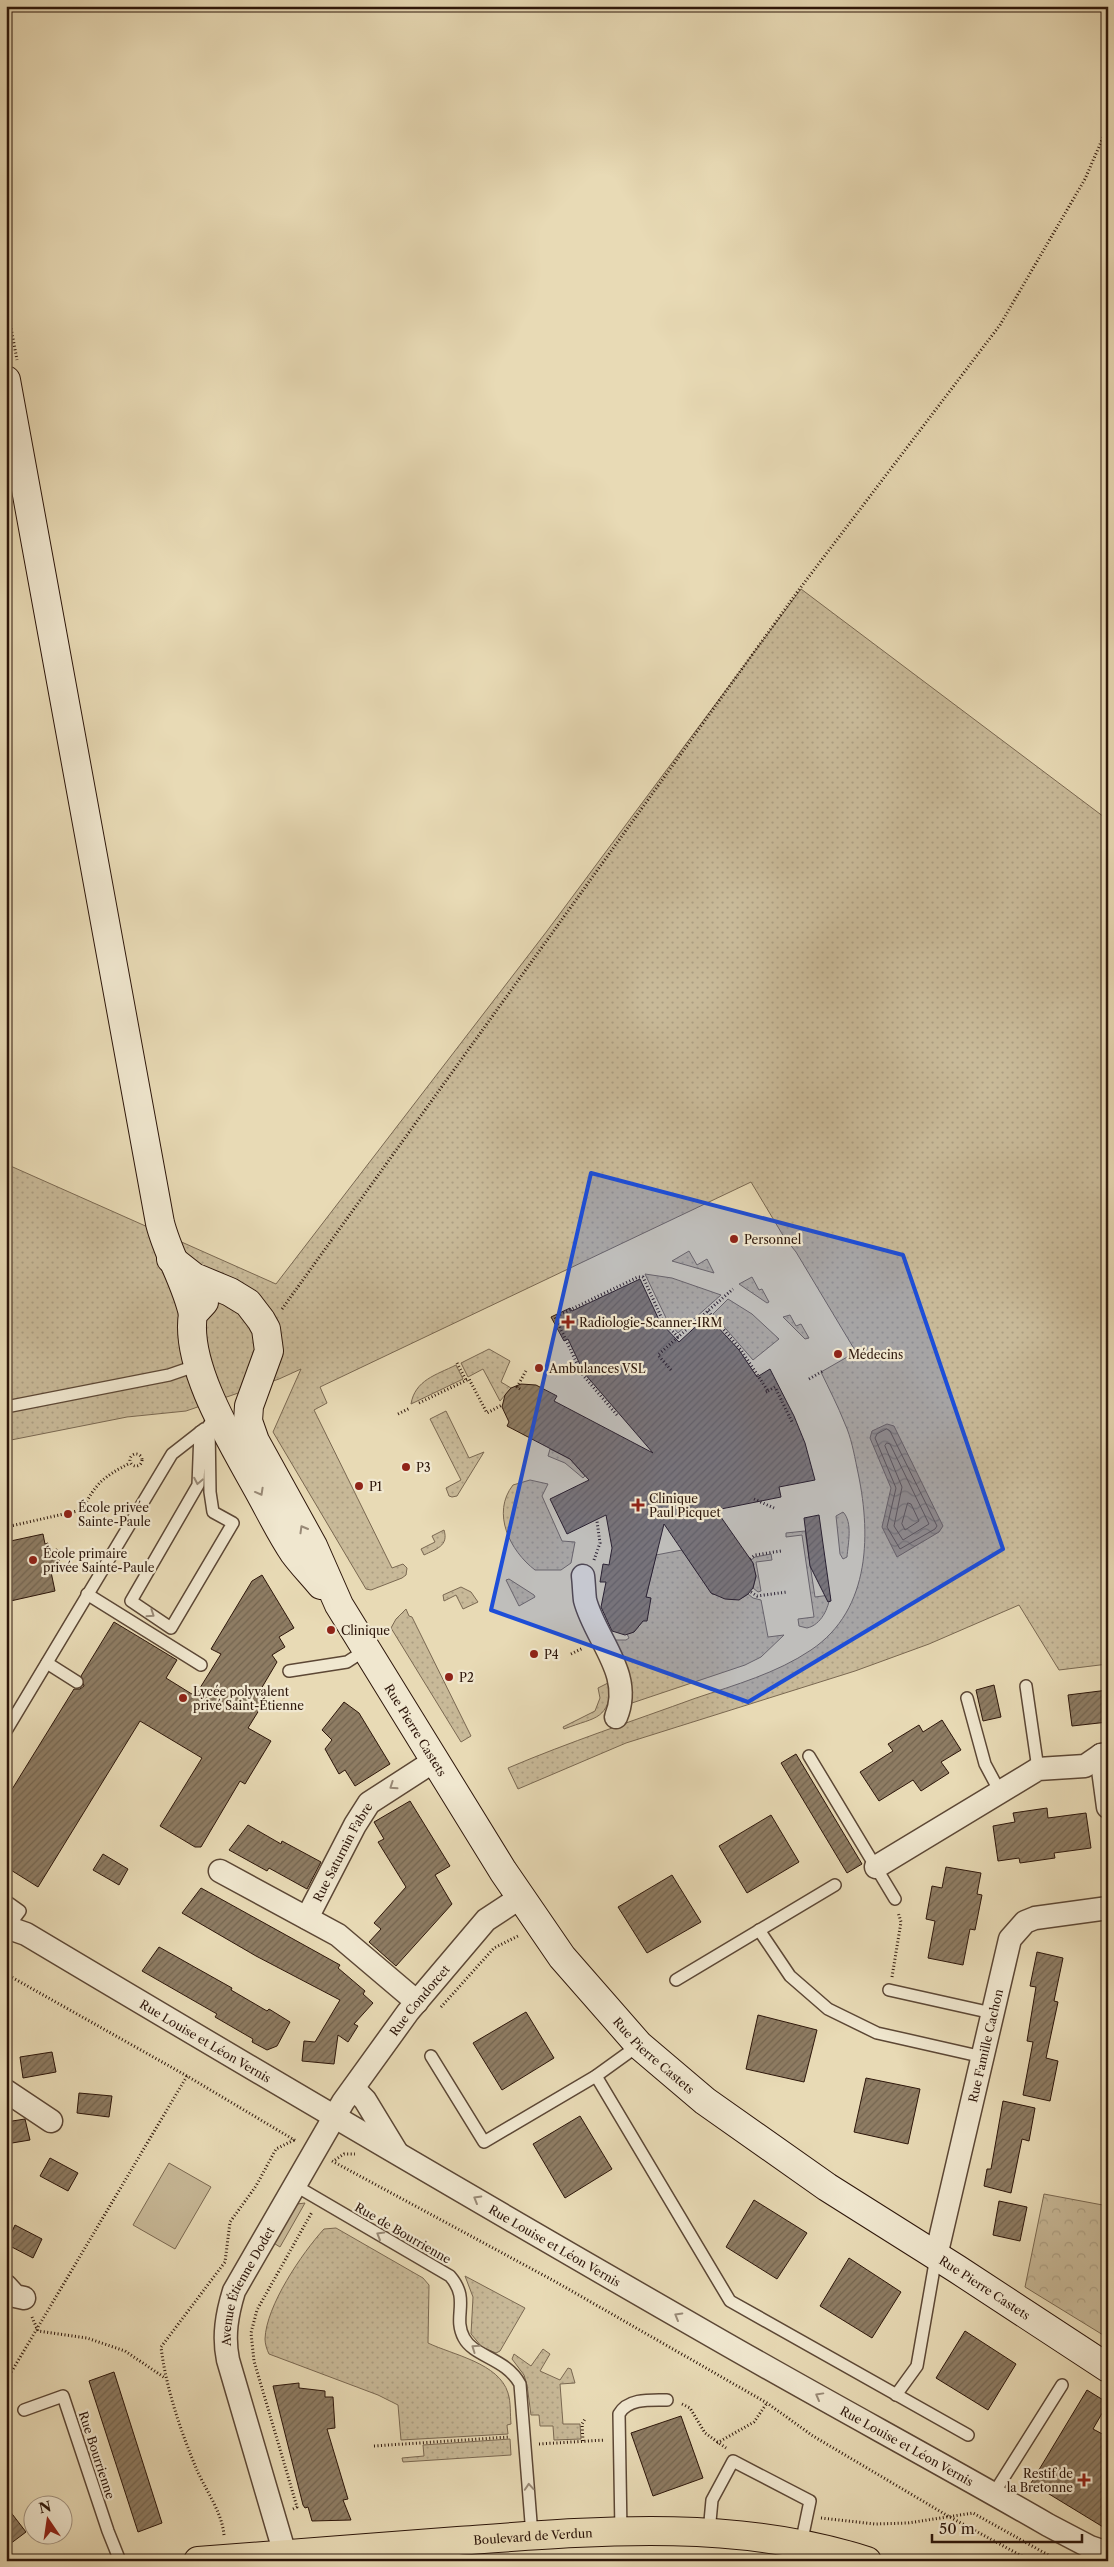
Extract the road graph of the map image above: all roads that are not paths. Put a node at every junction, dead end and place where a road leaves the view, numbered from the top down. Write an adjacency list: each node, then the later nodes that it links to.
1 (12, 374): 2 (street, Rue Pierre Castets)
2 (171, 1259): 3 (street, Rue Pierre Castets); 5 (street)
3 (193, 1314): 4 (street, Rue Pierre Castets); 5 (street)
4 (198, 1365): 6 (lane); 7 (street, Rue Pierre Castets)
5 (257, 1381): 7 (street); 10 (street, Rue Pierre Castets, one-way to 5)
6 (6, 1406)
7 (210, 1425): 7 (lane, one-way to 7); 9 (lane); 10 (street, Rue Pierre Castets, one-way to 10)
8 (587, 1571): 18 (street)
9 (86, 1594): 12 (lane); 13 (lane)
10 (339, 1604): 11 (street, Rue Pierre Castets)
11 (367, 1649): 14 (lane); 22 (street, Rue Pierre Castets)
12 (47, 1663): 15 (lane); 19 (lane)
13 (201, 1665)
14 (289, 1671)
15 (78, 1682)
16 (1026, 1686): 23 (lane)
17 (967, 1698): 24 (lane)
18 (616, 1717)
19 (6, 1731)
20 (1104, 1754): 23 (street); 25 (street)
21 (809, 1756): 26 (lane)
22 (434, 1761): 29 (street, Rue Pierre Castets); 33 (street, Rue Saturnin Fabre, one-way to 33)
23 (1038, 1769): 24 (street)
24 (1000, 1792): 26 (street)
25 (1108, 1807)
26 (876, 1867): 30 (lane)
27 (220, 1870): 33 (street, Rue Saturnin Fabre)
28 (835, 1884): 35 (lane)
29 (521, 1897): 38 (street, Rue Condorcet); 40 (street, Rue Pierre Castets)
30 (895, 1899)
31 (6, 1901): 34 (lane)
32 (1108, 1908): 39 (street, Rue Famille Cachon)
33 (307, 1918): 38 (street, Rue Saturnin Fabre)
34 (7, 1927): 46 (street, Rue Louise et Léon Vernis)
35 (759, 1930): 36 (lane); 42 (lane)
36 (676, 1980)
37 (889, 1990): 39 (lane)
38 (417, 2002): 44 (street, Rue Condorcet)
39 (992, 2013): 42 (street, Rue Famille Cachon)
40 (639, 2045): 43 (lane); 50 (street, Rue Pierre Castets)
41 (431, 2056): 43 (lane)
42 (983, 2057): 50 (street, Rue Famille Cachon)
43 (596, 2076): 53 (lane)
44 (354, 2089): 46 (street, Rue Condorcet); 48 (street)
45 (6, 2091): 47 (street)
46 (334, 2118): 48 (street, Rue Louise et Léon Vernis); 49 (street, Avenue Étienne Dodet)
47 (51, 2121)
48 (396, 2152): 57 (street, Rue Louise et Léon Vernis, one-way to 48)
49 (296, 2186): 60 (lane, Rue de Bourrienne, one-way to 49); 63 (street, Avenue Étienne Dodet)
50 (936, 2256): 51 (street, Rue Pierre Castets); 53 (lane)
51 (1108, 2368)
52 (1062, 2385): 57 (lane)
53 (896, 2394): 56 (lane)
54 (667, 2400): 58 (lane)
55 (24, 2410): 64 (lane, Rue Bourrienne)
56 (968, 2435)
57 (994, 2494): 62 (street, Rue Louise et Léon Vernis)
58 (621, 2532): 59 (main road, Boulevard de Verdun); 60 (main road, Boulevard de Verdun)
59 (709, 2532): 61 (main road, Boulevard de Verdun); 61 (lane)
60 (532, 2536): 63 (main road, Boulevard de Verdun)
61 (801, 2544): 66 (main road, Boulevard de Verdun)
62 (1108, 2553)
63 (287, 2558): 65 (main road, Boulevard de Verdun)
64 (120, 2561)
65 (198, 2561)
66 (866, 2561)

